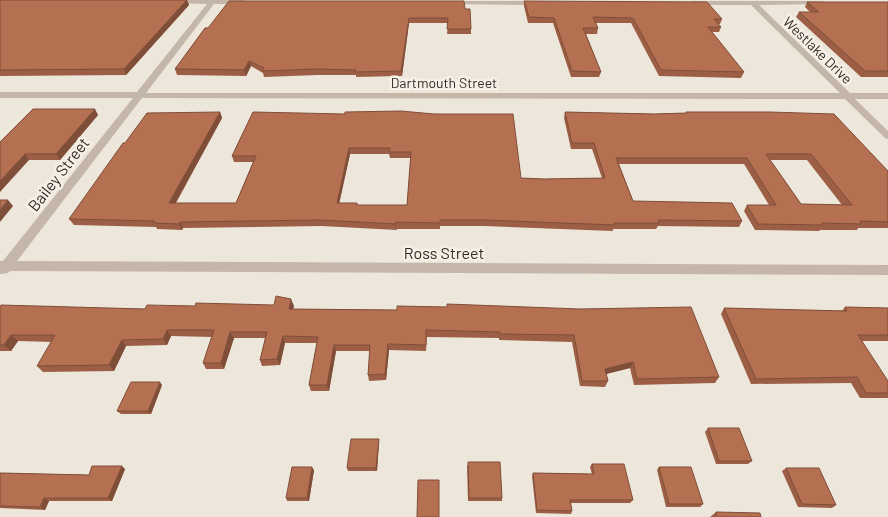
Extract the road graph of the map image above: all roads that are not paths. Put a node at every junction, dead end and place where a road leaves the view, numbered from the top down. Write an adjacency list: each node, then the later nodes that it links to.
1 (213, 1): 2 (street); 3 (street); 10 (street, Bailey Street)
2 (162, 2)
3 (253, 2)
4 (442, 2): 6 (street)
5 (752, 2): 7 (street); 8 (street); 11 (street, Westlake Drive)
6 (552, 3)
7 (682, 3)
8 (829, 3)
9 (0, 95): 10 (street, Dartmouth Street)
10 (141, 95): 11 (street, Dartmouth Street); 14 (street, Bailey Street)
11 (848, 96): 12 (street, Dartmouth Street); 13 (street, Westlake Drive)
12 (888, 96)
13 (888, 136)
14 (2, 268): 15 (street, Ross Street)
15 (888, 270)

